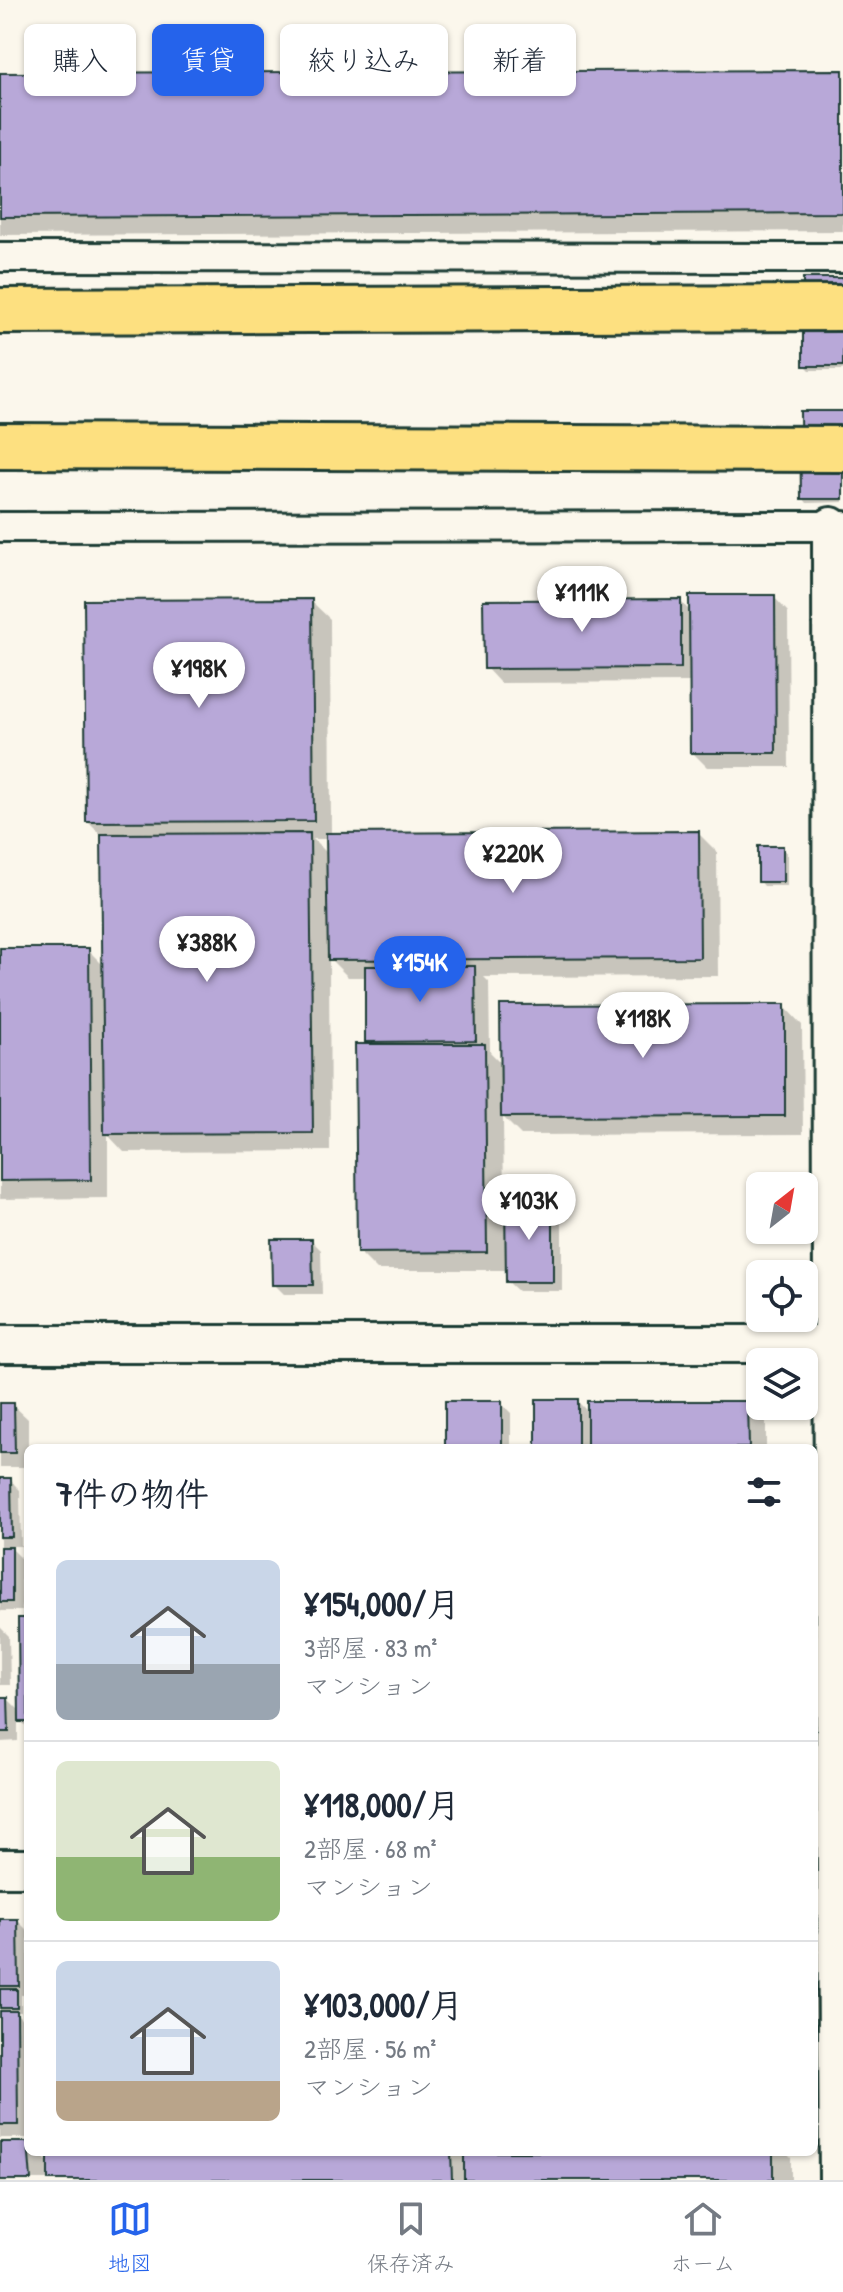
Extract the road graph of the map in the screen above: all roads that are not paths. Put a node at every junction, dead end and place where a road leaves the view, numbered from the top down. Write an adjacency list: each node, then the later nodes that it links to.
1 (0, 257): 2 (street)
2 (843, 258)
3 (843, 308): 4 (highway)
4 (0, 311)
5 (0, 446): 6 (highway)
6 (843, 449)
7 (837, 526): 8 (street); 10 (street)
8 (0, 527)
9 (0, 1344): 10 (street)
10 (838, 1344): 13 (street)
11 (0, 1868): 12 (street)
12 (24, 1868)
13 (826, 1872): 14 (street)
14 (838, 2180)

